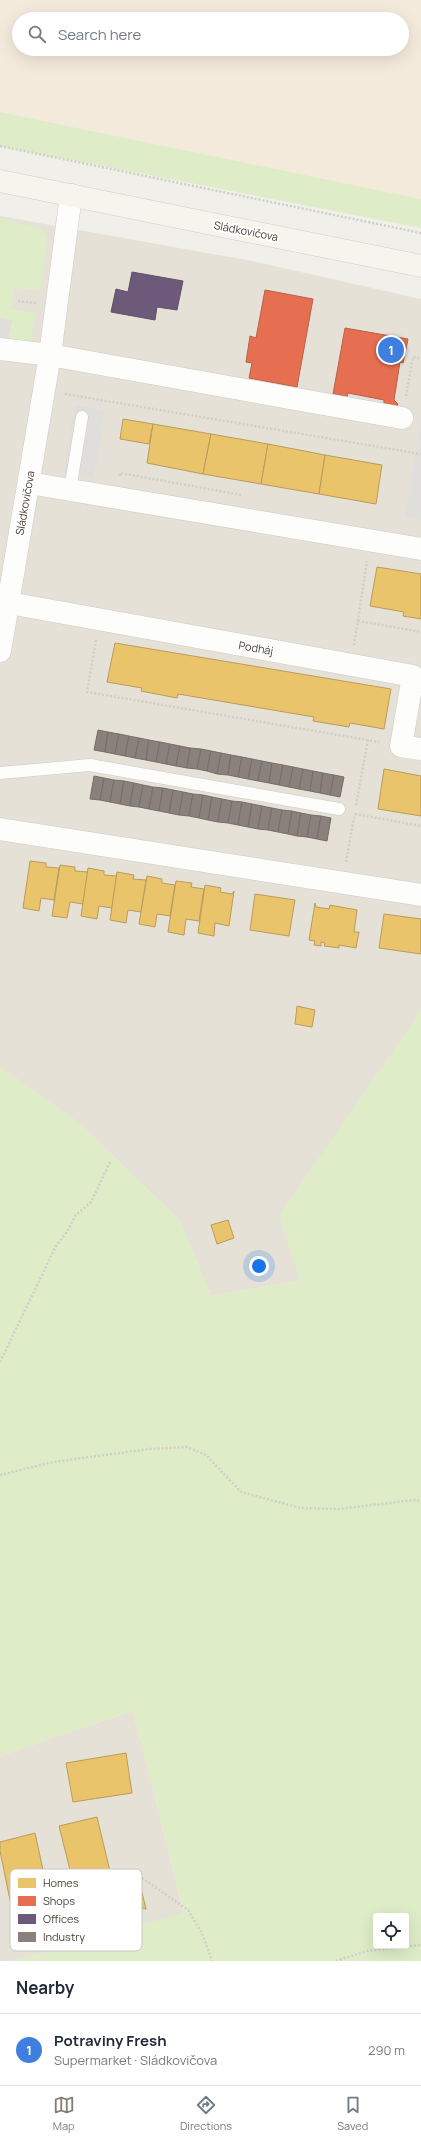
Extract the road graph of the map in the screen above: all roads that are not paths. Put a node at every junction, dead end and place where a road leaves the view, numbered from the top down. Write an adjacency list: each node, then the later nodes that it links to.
1 (0, 181): 2 (main road, Sládkovičova)
2 (71, 195): 3 (main road, Sládkovičova); 5 (street, Sládkovičova)
3 (421, 266)
4 (0, 349): 5 (street)
5 (50, 355): 7 (street); 8 (street, Sládkovičova)
6 (82, 417): 9 (lane)
7 (402, 418)
8 (29, 483): 9 (street); 10 (street, Sládkovičova)
9 (70, 490): 11 (street)
10 (9, 549): 12 (street, Sládkovičova)
11 (421, 549)
12 (9, 603): 13 (street, Sládkovičova); 14 (street, Podháj)
13 (0, 651)
14 (417, 677): 15 (street, Podháj)
15 (411, 748)
16 (0, 773): 17 (lane)
17 (339, 808)
18 (0, 829): 19 (street)
19 (421, 896)

